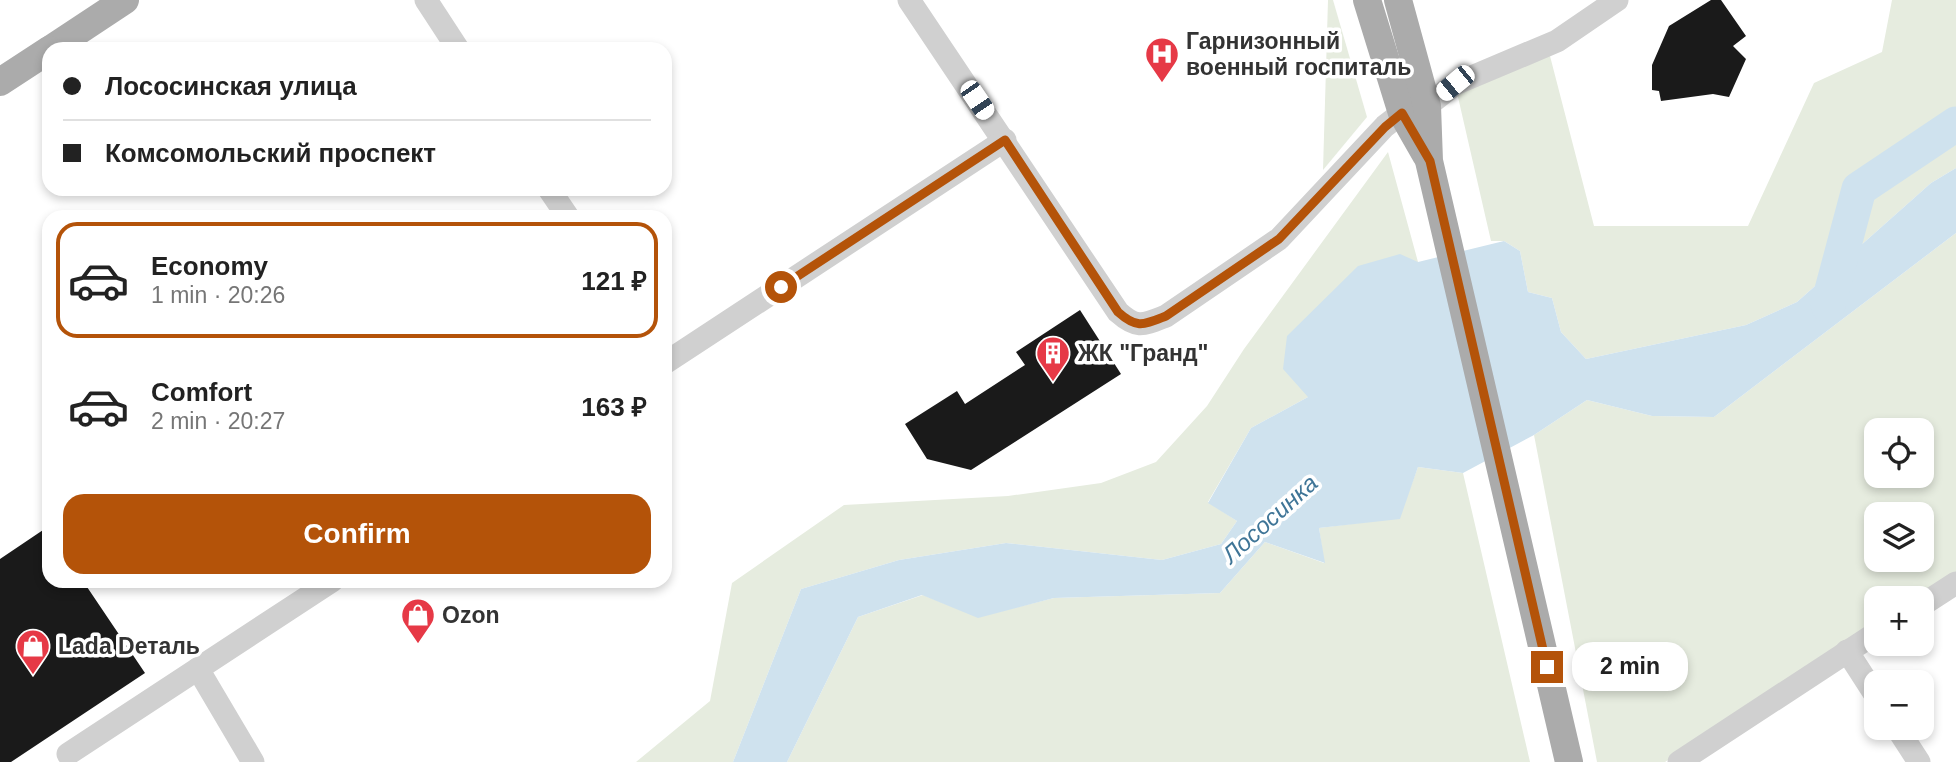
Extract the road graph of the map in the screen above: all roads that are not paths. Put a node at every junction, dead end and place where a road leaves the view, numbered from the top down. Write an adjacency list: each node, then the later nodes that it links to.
1 (125, 0): 7 (main road)
2 (426, 0): 8 (street)
3 (909, 0): 12 (street)
4 (1367, 0): 11 (main road)
5 (1398, 0): 11 (main road)
6 (1617, 0): 11 (street)
7 (62, 42)
8 (453, 42)
9 (42, 55): 10 (main road)
10 (0, 82)
11 (1415, 109): 12 (street); 23 (main road)
12 (1005, 140): 13 (street)
13 (672, 358)
14 (1956, 583): 16 (street)
15 (321, 588): 19 (street)
16 (1934, 597)
17 (1864, 640): 18 (street)
18 (1847, 651): 20 (street); 25 (street)
19 (198, 669): 22 (street); 24 (street)
20 (1864, 677)
21 (1905, 740): 26 (street)
22 (68, 754)
23 (1567, 754)
24 (253, 762)
25 (1679, 762)
26 (1919, 762)

